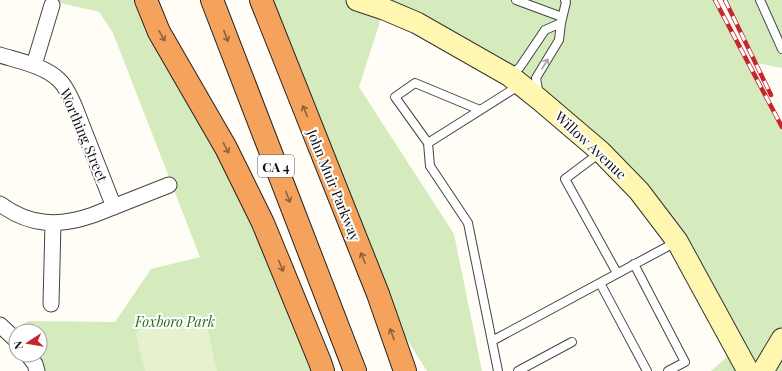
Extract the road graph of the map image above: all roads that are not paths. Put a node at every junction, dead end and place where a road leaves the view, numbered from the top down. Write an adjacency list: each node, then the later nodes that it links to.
1 (146, 0): 33 (highway, one-way to 33)
2 (212, 0): 29 (highway, CA 4, one-way to 29)
3 (261, 0): 36 (highway, John Muir Parkway, one-way to 3)
4 (358, 0): 13 (street, Willow Avenue)
5 (516, 0): 9 (lane)
6 (566, 0): 9 (lane)
7 (760, 0): 10 (lane)
8 (52, 5): 12 (street)
9 (561, 20): 13 (lane); 14 (lane, one-way to 9)
10 (782, 49)
11 (0, 55): 12 (street, Worthing Street)
12 (34, 65): 20 (street, Worthing Street)
13 (515, 80): 14 (street, Willow Avenue); 15 (lane)
14 (540, 100): 17 (street, Willow Avenue)
15 (480, 110): 16 (lane); 16 (lane)
16 (428, 143): 31 (lane)
17 (601, 152): 22 (street, Willow Avenue); 24 (lane)
18 (169, 185): 20 (street)
19 (1, 205): 21 (street)
20 (114, 207): 21 (street)
21 (53, 223): 26 (street)
22 (677, 241): 23 (lane); 41 (street, Willow Avenue)
23 (634, 264): 24 (lane); 40 (lane)
24 (617, 273): 25 (lane)
25 (600, 283): 31 (lane); 39 (lane)
26 (51, 304)
27 (0, 325): 28 (street)
28 (8, 332)
29 (340, 333): 34 (highway); 35 (highway, CA 4)
30 (782, 339): 42 (street)
31 (492, 341): 37 (lane)
32 (572, 342): 38 (lane)
33 (323, 371)
34 (350, 371)
35 (355, 371)
36 (405, 371)
37 (498, 371)
38 (518, 371)
39 (647, 371)
40 (668, 371)
41 (748, 371)
42 (764, 371)

